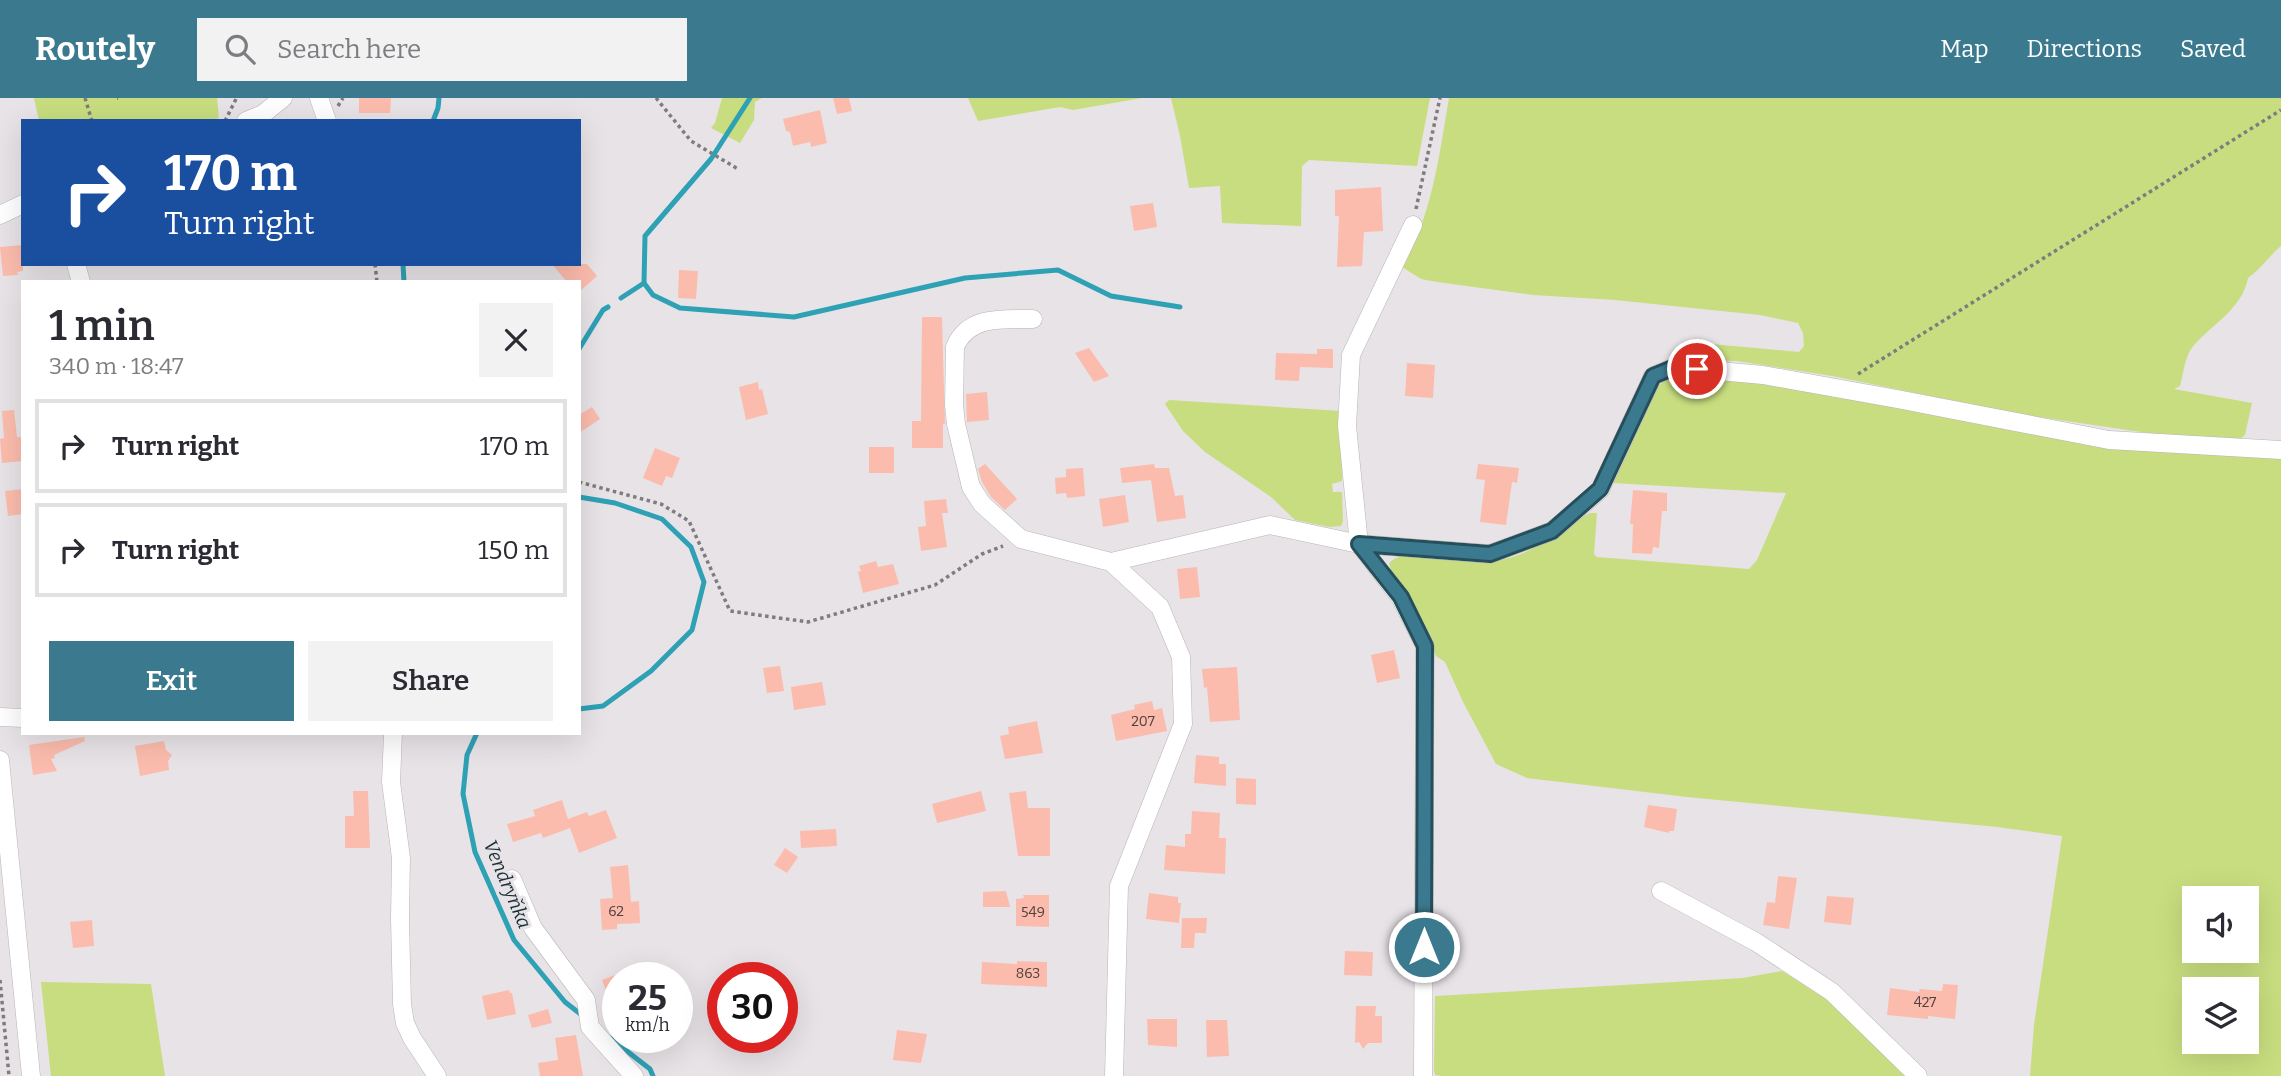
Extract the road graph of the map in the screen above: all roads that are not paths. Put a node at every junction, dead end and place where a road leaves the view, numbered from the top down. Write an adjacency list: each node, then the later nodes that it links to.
1 (283, 98): 3 (street)
2 (319, 98): 4 (street)
3 (251, 119)
4 (326, 119)
5 (21, 205): 6 (street)
6 (0, 215)
7 (1413, 225): 10 (street)
8 (1033, 319): 11 (street)
9 (2281, 450): 10 (street)
10 (1359, 544): 11 (street); 22 (street)
11 (1111, 562): 21 (street)
12 (0, 717): 13 (street)
13 (21, 718)
14 (393, 735): 19 (street)
15 (0, 760): 18 (street)
16 (512, 879): 20 (street)
17 (1661, 891): 23 (street)
18 (31, 1076)
19 (437, 1076)
20 (634, 1076)
21 (1114, 1076)
22 (1423, 1076)
23 (1918, 1076)

